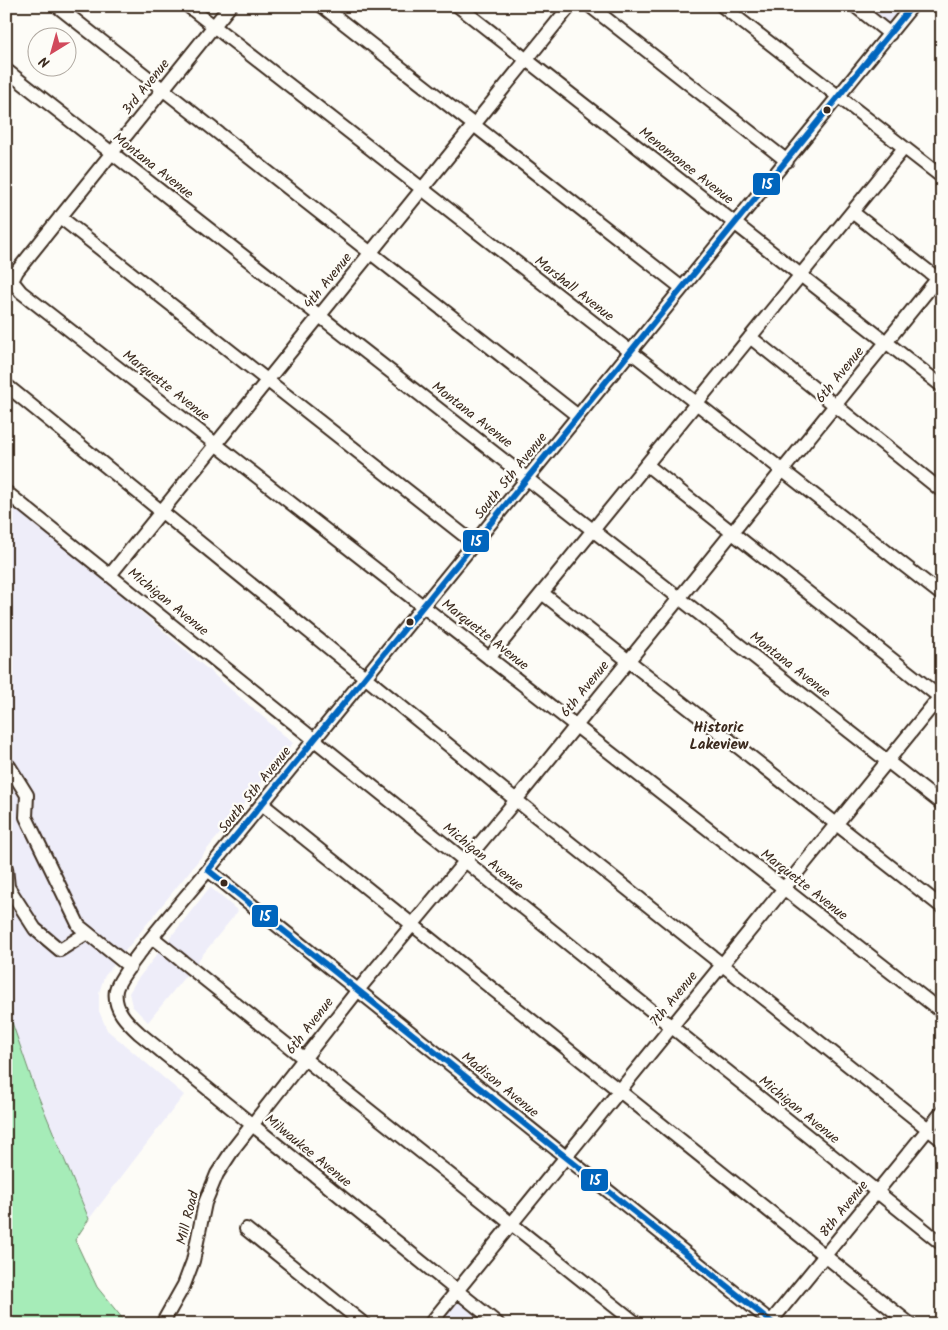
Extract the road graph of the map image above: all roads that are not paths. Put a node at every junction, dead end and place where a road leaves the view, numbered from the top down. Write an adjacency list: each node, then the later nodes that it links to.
1 (57, 6): 15 (street)
2 (188, 6): 11 (street, Marshall Avenue)
3 (230, 6): 11 (street, 3rd Avenue)
4 (322, 6): 17 (street)
5 (458, 6): 13 (street, Menomonee Avenue)
6 (570, 6): 13 (street, 4th Avenue)
7 (590, 6): 20 (street)
8 (722, 6): 16 (street)
9 (855, 6): 12 (street)
10 (912, 6): 12 (street, South 5th Avenue)
11 (214, 26): 15 (street, 3rd Avenue); 22 (street, Marshall Avenue)
12 (890, 34): 16 (street, South 5th Avenue)
13 (527, 60): 17 (street, 4th Avenue); 25 (street, Menomonee Avenue)
14 (6, 70): 19 (street, Montana Avenue)
15 (165, 89): 19 (street, 3rd Avenue); 26 (street)
16 (839, 98): 18 (street); 20 (street, South 5th Avenue)
17 (474, 125): 22 (street, 4th Avenue); 30 (street)
18 (904, 148): 21 (street); 23 (street)
19 (111, 153): 24 (street, 3rd Avenue); 31 (street, Montana Avenue)
20 (787, 161): 25 (street, South 5th Avenue)
21 (942, 177)
22 (422, 188): 26 (street, 4th Avenue); 34 (street, Marshall Avenue)
23 (852, 212): 27 (street); 28 (street)
24 (60, 217): 29 (street, 3rd Avenue); 35 (street)
25 (735, 223): 27 (street, Menomonee Avenue); 30 (street, South 5th Avenue)
26 (370, 252): 31 (street, 4th Avenue); 40 (street)
27 (800, 274): 32 (street); 33 (street, Menomonee Avenue)
28 (940, 278): 33 (street, 6th Avenue)
29 (12, 281): 41 (street, Marquette Avenue)
30 (682, 288): 34 (street, South 5th Avenue)
31 (319, 316): 35 (street, 4th Avenue); 44 (street, Montana Avenue)
32 (750, 337): 38 (street); 39 (street)
33 (886, 342): 37 (street, Menomonee Avenue); 39 (street, 6th Avenue)
34 (630, 351): 38 (street, Marshall Avenue); 40 (street, South 5th Avenue)
35 (268, 379): 41 (street, 4th Avenue); 50 (street)
36 (6, 385): 47 (street)
37 (942, 386)
38 (695, 403): 42 (street); 43 (street, Marshall Avenue)
39 (834, 406): 43 (street, 6th Avenue); 45 (street)
40 (578, 416): 44 (street, South 5th Avenue)
41 (216, 444): 47 (street, 4th Avenue); 55 (street, Marquette Avenue)
42 (647, 465): 48 (street); 49 (street)
43 (782, 470): 49 (street, 6th Avenue); 53 (street, Marshall Avenue)
44 (528, 478): 48 (street, Montana Avenue); 50 (street, South 5th Avenue)
45 (942, 491)
46 (6, 492): 51 (street, Michigan Avenue)
47 (161, 510): 51 (street, 4th Avenue); 58 (street)
48 (593, 530): 52 (street); 54 (street, Montana Avenue)
49 (731, 533): 54 (street, 6th Avenue); 59 (street)
50 (475, 544): 55 (street, South 5th Avenue)
51 (110, 575): 61 (street, Michigan Avenue)
52 (542, 593): 56 (street); 57 (street)
53 (942, 595)
54 (678, 597): 57 (street, 6th Avenue); 62 (street, Montana Avenue)
55 (424, 606): 56 (street, Marquette Avenue); 58 (street, South 5th Avenue)
56 (489, 658): 60 (street, Marquette Avenue)
57 (627, 661): 60 (street, 6th Avenue); 67 (street)
58 (366, 676): 61 (street, South 5th Avenue); 64 (street)
59 (941, 697): 62 (street, 7th Avenue)
60 (576, 725): 64 (street, 6th Avenue); 71 (street, Marquette Avenue)
61 (314, 740): 65 (street, South 5th Avenue); 68 (street, Michigan Avenue)
62 (887, 761): 66 (street, Montana Avenue); 67 (street, 7th Avenue)
63 (6, 765): 74 (street)
64 (516, 800): 68 (street, 6th Avenue); 76 (street)
65 (262, 804): 70 (street, South 5th Avenue); 73 (street)
66 (942, 804)
67 (837, 824): 71 (street, 7th Avenue); 72 (street)
68 (465, 861): 73 (street, 6th Avenue); 81 (street, Michigan Avenue)
69 (6, 868): 74 (street)
70 (208, 870): 75 (street, South 5th Avenue); 79 (street, Madison Avenue)
71 (783, 888): 76 (street, 7th Avenue); 80 (street, Marquette Avenue)
72 (942, 907)
73 (412, 925): 79 (street, 6th Avenue); 83 (street)
74 (87, 933): 77 (street)
75 (154, 938): 77 (street, South 5th Avenue); 82 (street)
76 (722, 964): 81 (street, 7th Avenue); 86 (street)
77 (130, 967): 78 (street, South 5th Avenue)
78 (116, 990): 85 (street, Milwaukee Avenue)
79 (358, 990): 82 (street, 6th Avenue); 88 (street, Madison Avenue)
80 (942, 1012)
81 (670, 1026): 83 (street, 7th Avenue); 89 (street, Michigan Avenue)
82 (305, 1058): 85 (street, 6th Avenue); 90 (street)
83 (620, 1090): 88 (street, 7th Avenue); 93 (street)
84 (942, 1112): 86 (street, 8th Avenue)
85 (252, 1124): 94 (street, Milwaukee Avenue); 96 (street, Mill Road)
86 (928, 1129): 87 (street); 89 (street, 8th Avenue)
87 (942, 1140)
88 (565, 1156): 90 (street, 7th Avenue); 95 (street, Madison Avenue)
89 (877, 1192): 92 (street, Michigan Avenue); 93 (street, 8th Avenue)
90 (512, 1222): 94 (street, 7th Avenue); 100 (street)
91 (246, 1228): 97 (street)
92 (942, 1244)
93 (825, 1255): 95 (street, 8th Avenue); 101 (street)
94 (457, 1291): 98 (street, 7th Avenue); 99 (street, Milwaukee Avenue)
95 (771, 1323)
96 (162, 1324)
97 (364, 1324)
98 (430, 1324)
99 (498, 1324)
100 (637, 1324)
101 (910, 1324)

